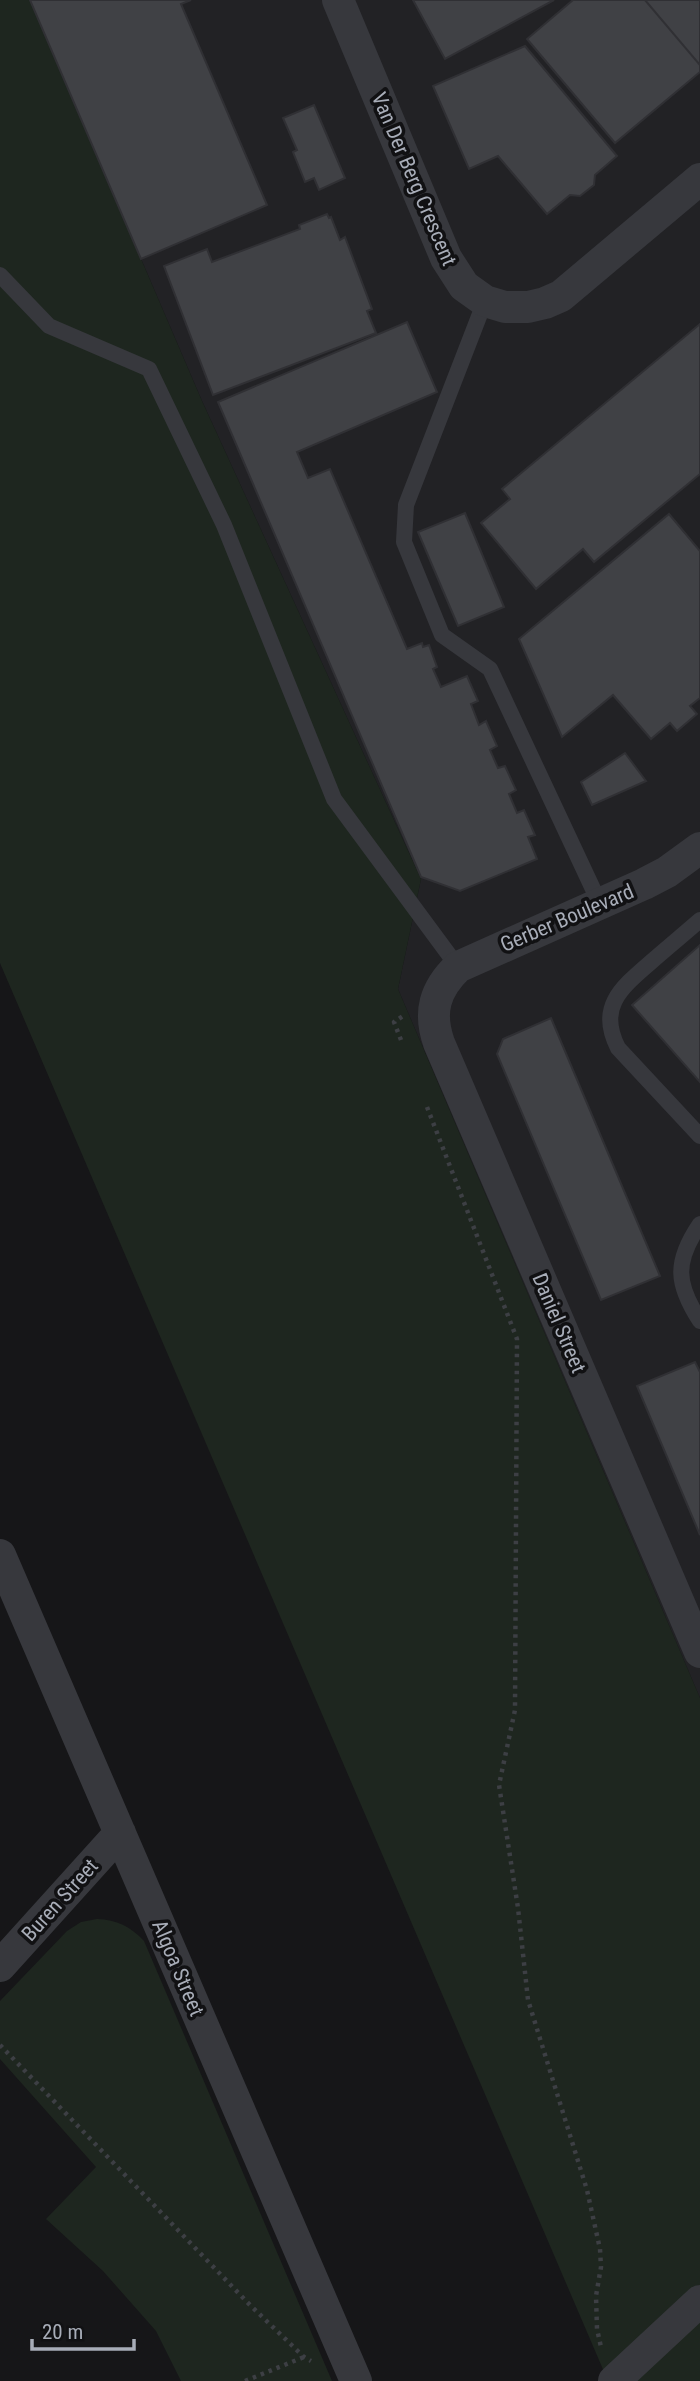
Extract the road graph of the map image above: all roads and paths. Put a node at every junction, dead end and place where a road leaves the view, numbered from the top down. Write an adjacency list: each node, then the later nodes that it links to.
1 (338, 0): 4 (street, Van Der Berg Crescent)
2 (700, 179): 4 (street)
3 (0, 275): 8 (lane)
4 (485, 302): 6 (lane)
5 (696, 859): 6 (street, Gerber Boulevard)
6 (600, 904): 8 (street, Gerber Boulevard)
7 (700, 920): 12 (lane)
8 (458, 967): 9 (street, Gerber Boulevard)
9 (438, 991): 10 (path); 16 (street, Daniel Street)
10 (404, 1047)
11 (424, 1098): 23 (path)
12 (700, 1136)
13 (700, 1224): 14 (lane)
14 (700, 1321)
15 (0, 1555): 17 (street, Algoa Street)
16 (700, 1653)
17 (120, 1833): 18 (street, Buren Street); 25 (street, Algoa Street)
18 (0, 1966)
19 (0, 2045): 21 (path)
20 (700, 2301): 23 (street)
21 (304, 2357): 22 (path); 24 (path)
22 (314, 2363)
23 (608, 2368)
24 (245, 2381)
25 (356, 2381)

